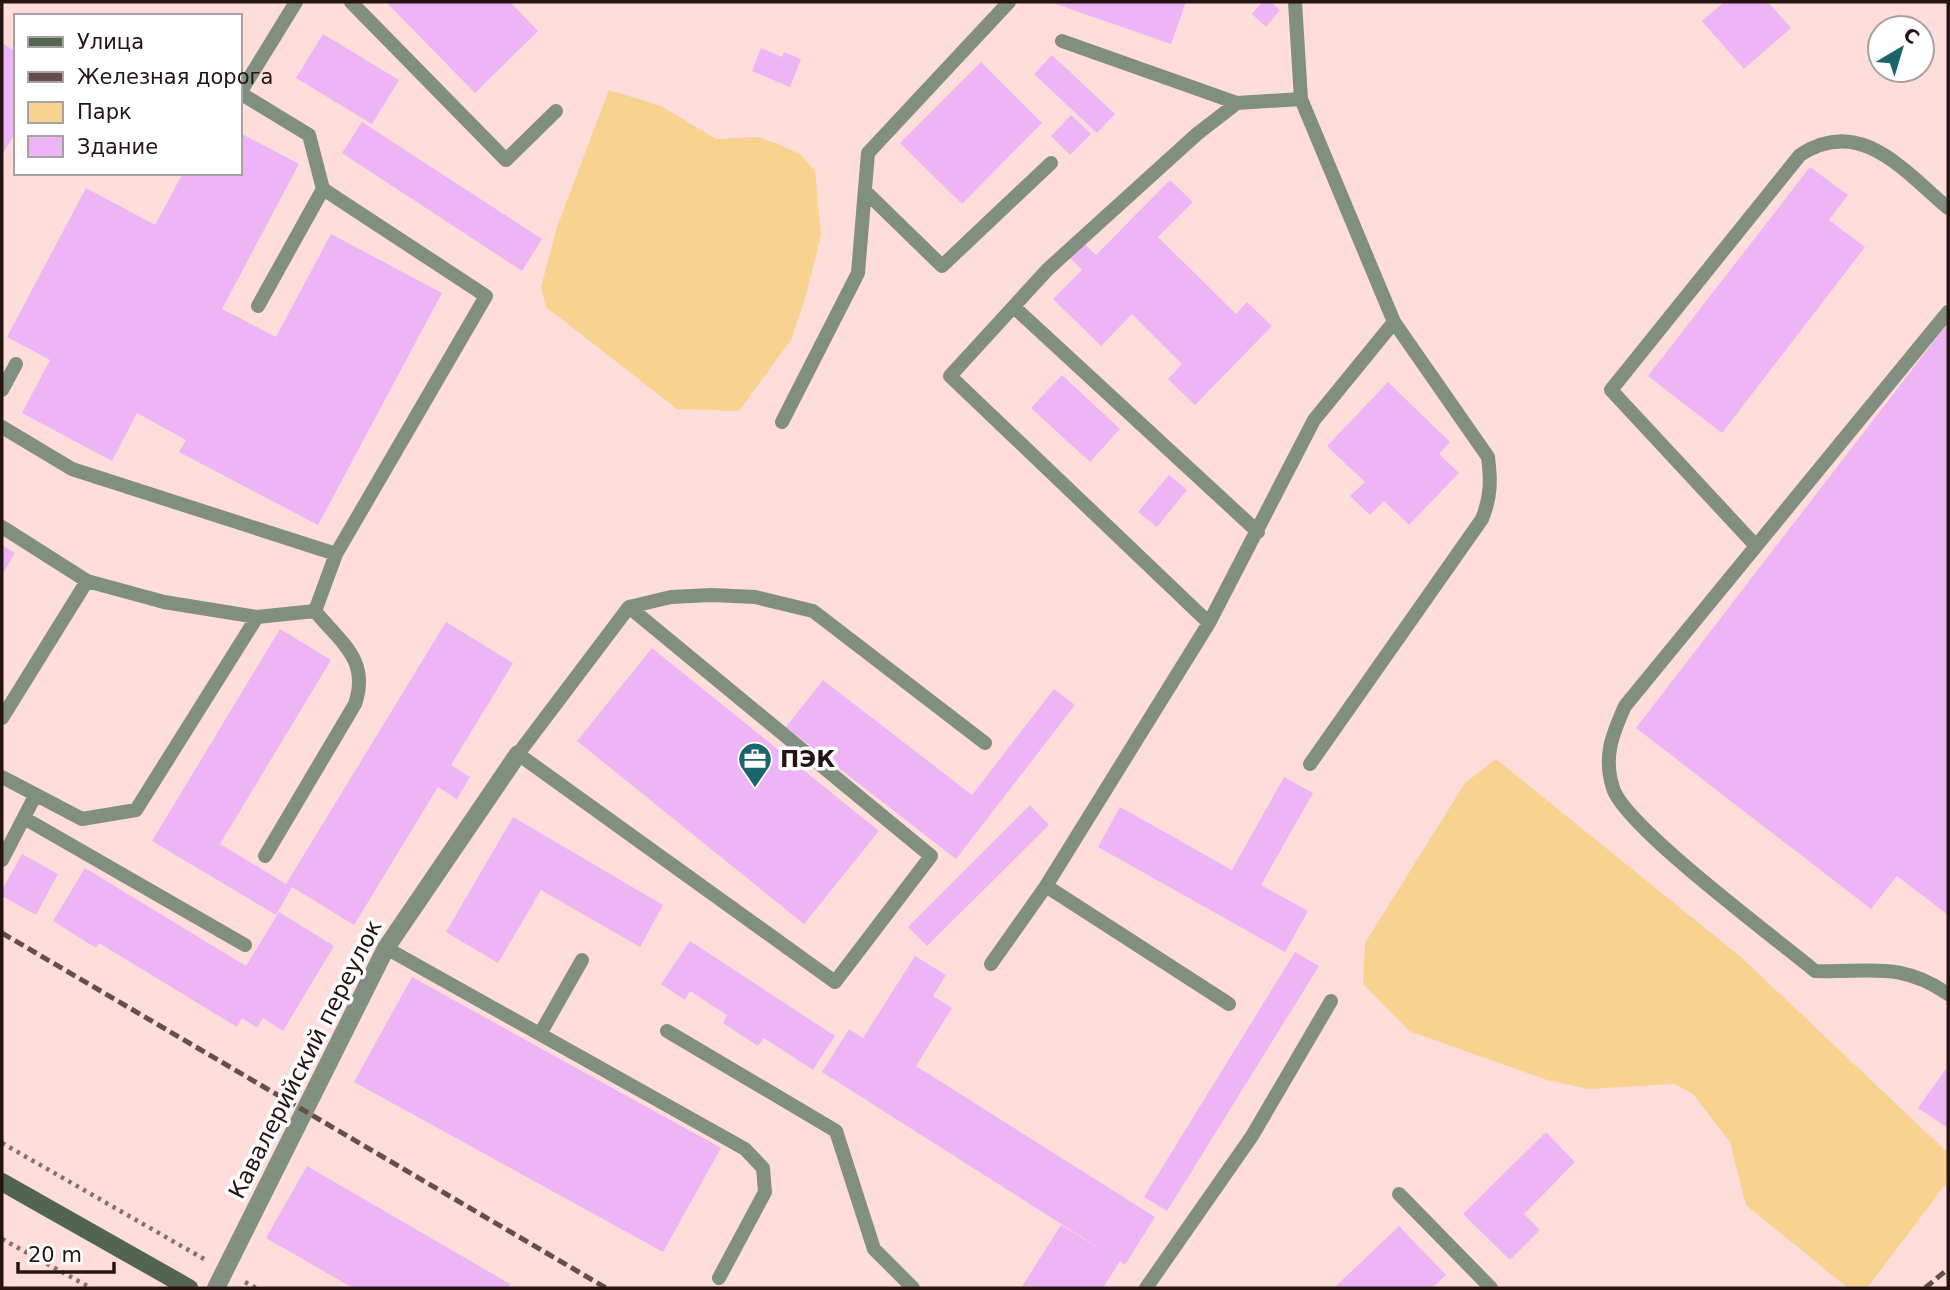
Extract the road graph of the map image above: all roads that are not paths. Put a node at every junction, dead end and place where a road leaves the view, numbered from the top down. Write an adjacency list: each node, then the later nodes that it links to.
1 (296, 2): 6 (lane)
2 (351, 2): 10 (lane)
3 (1009, 2): 13 (lane)
4 (1295, 2): 8 (lane)
5 (1062, 41): 9 (lane)
6 (242, 90)
7 (242, 94): 12 (lane)
8 (1301, 99): 9 (lane); 18 (lane)
9 (1237, 103): 16 (lane)
10 (556, 111)
11 (1051, 163): 13 (lane)
12 (323, 189): 15 (lane); 26 (lane)
13 (865, 191): 21 (lane)
14 (1948, 208): 25 (lane)
15 (258, 306)
16 (1015, 308): 24 (lane); 31 (lane)
17 (1948, 312): 25 (lane)
18 (1394, 322): 24 (lane); 35 (lane)
19 (16, 364): 20 (lane)
20 (2, 390)
21 (782, 422)
22 (2, 427): 26 (lane)
23 (2, 527): 27 (lane)
24 (1258, 532): 31 (lane)
25 (1756, 546): 46 (lane)
26 (336, 554): 29 (lane)
27 (88, 580): 30 (lane); 32 (lane)
28 (629, 607): 33 (lane); 34 (lane); 34 (lane)
29 (315, 611): 30 (lane); 39 (lane)
30 (257, 617): 37 (lane)
31 (1209, 623): 41 (lane)
32 (2, 718)
33 (985, 743)
34 (518, 754): 43 (street, Кавалерийский переулок)
35 (1310, 764)
36 (2, 777): 37 (lane)
37 (36, 796): 38 (lane)
38 (24, 818): 40 (lane); 42 (lane)
39 (265, 856)
40 (2, 860)
41 (1046, 886): 45 (lane); 48 (lane)
42 (244, 945)
43 (386, 948): 50 (lane); 55 (street, Кавалерийский переулок)
44 (582, 960): 50 (lane)
45 (991, 964)
46 (1948, 994)
47 (1331, 1001): 57 (lane)
48 (1229, 1004)
49 (667, 1031): 56 (lane)
50 (540, 1034): 53 (lane)
51 (2, 1182): 54 (street)
52 (1399, 1194): 58 (lane)
53 (719, 1278)
54 (189, 1288)
55 (216, 1288)
56 (913, 1288)
57 (1146, 1288)
58 (1491, 1288)

